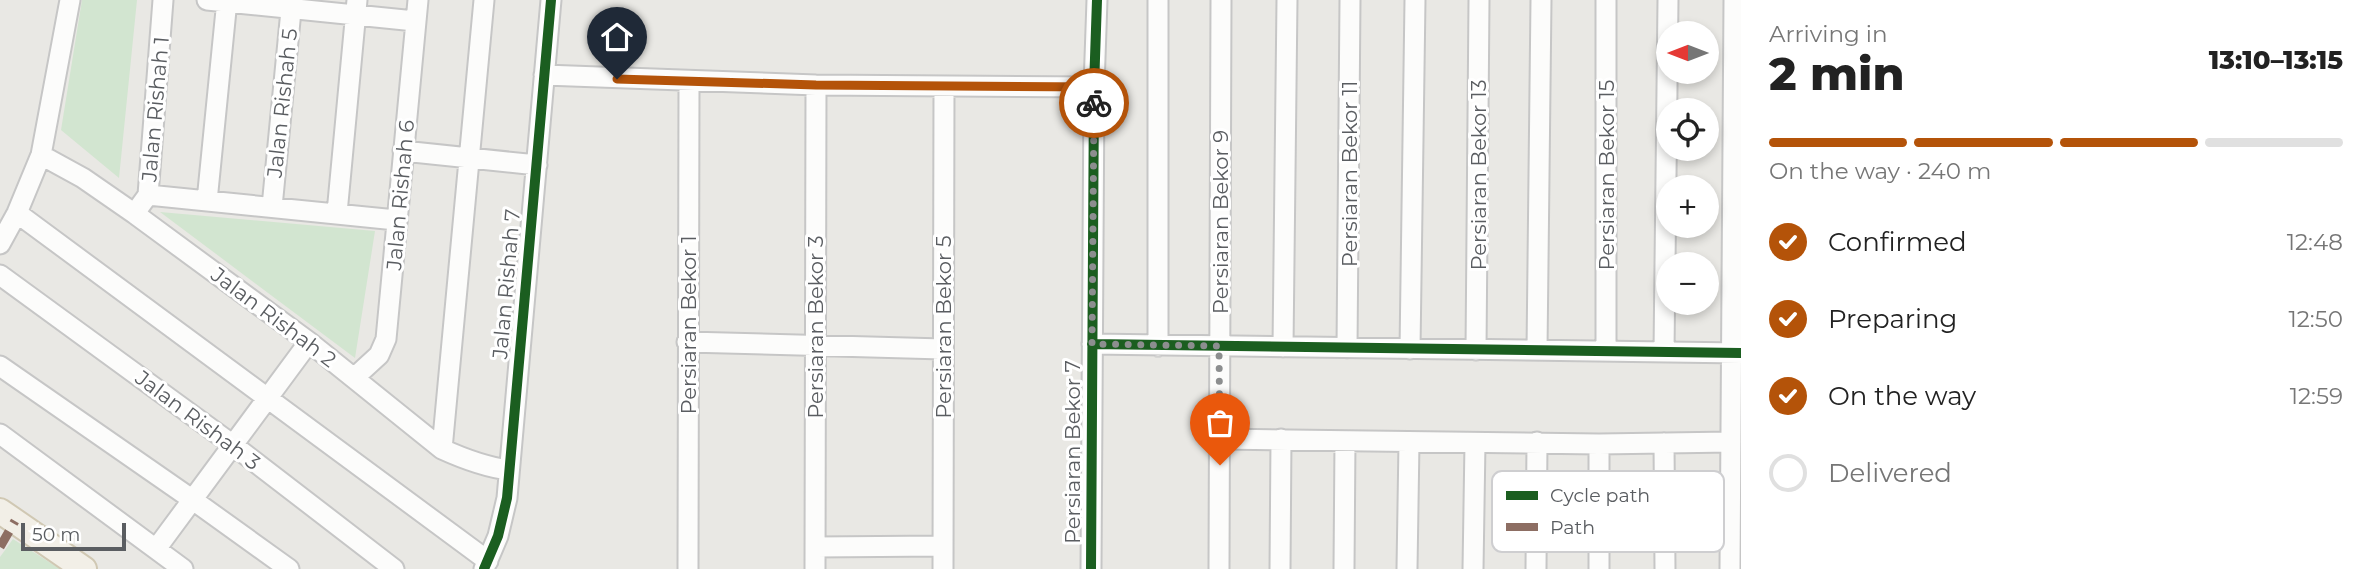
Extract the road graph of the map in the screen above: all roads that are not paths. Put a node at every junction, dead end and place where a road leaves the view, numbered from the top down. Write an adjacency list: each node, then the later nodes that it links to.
1 (70, 0): 27 (street)
2 (163, 0): 30 (street, Jalan Rishah 1)
3 (418, 0): 20 (street, Jalan Rishah 6)
4 (484, 0): 28 (street)
5 (551, 0): 21 (street, Jalan Rishah 7)
6 (1097, 0): 25 (street, Persiaran Bekor 7)
7 (1158, 0): 43 (street)
8 (1221, 0): 44 (street, Persiaran Bekor 9)
9 (1287, 0): 45 (street)
10 (1350, 0): 46 (street, Persiaran Bekor 11)
11 (1415, 0): 48 (street)
12 (1479, 0): 49 (street, Persiaran Bekor 13)
13 (1541, 0): 50 (street)
14 (1606, 0): 51 (street, Persiaran Bekor 15)
15 (1668, 0): 52 (street)
16 (1734, 0): 53 (street)
17 (220, 1): 18 (street); 31 (street)
18 (291, 4): 19 (street); 32 (street, Jalan Rishah 5)
19 (356, 8): 20 (street); 33 (street)
20 (415, 21): 26 (street, Jalan Rishah 6)
21 (544, 75): 22 (street); 29 (street, Jalan Rishah 7)
22 (689, 82): 23 (street); 40 (street, Persiaran Bekor 1)
23 (816, 85): 24 (street); 42 (street, Persiaran Bekor 3)
24 (944, 86): 25 (street); 47 (street, Persiaran Bekor 5)
25 (1094, 87): 41 (street, Persiaran Bekor 7)
26 (403, 151): 28 (street); 36 (street, Jalan Rishah 6)
27 (41, 155): 34 (street); 35 (street, Jalan Rishah 2)
28 (468, 158): 29 (street); 68 (street)
29 (537, 164): 69 (street, Jalan Rishah 7)
30 (148, 195): 31 (street); 35 (street, Jalan Rishah 1)
31 (208, 201): 32 (street)
32 (272, 206): 33 (street)
33 (337, 213): 36 (street)
34 (17, 214): 37 (street); 56 (street)
35 (135, 214): 39 (street, Jalan Rishah 2)
36 (397, 219): 55 (street, Jalan Rishah 6)
37 (0, 244)
38 (0, 275): 67 (street, Jalan Rishah 3)
39 (309, 342): 55 (street, Jalan Rishah 2); 56 (street)
40 (687, 342): 42 (street); 83 (street, Persiaran Bekor 1)
41 (1092, 344): 43 (street); 86 (street, Persiaran Bekor 7)
42 (814, 346): 47 (street); 76 (street, Persiaran Bekor 3)
43 (1158, 346): 44 (street)
44 (1219, 346): 45 (street); 58 (street, Persiaran Bekor 9)
45 (1283, 347): 46 (street)
46 (1348, 348): 48 (street)
47 (943, 349): 75 (street, Persiaran Bekor 5)
48 (1410, 349): 49 (street)
49 (1476, 350): 50 (street)
50 (1537, 350): 51 (street)
51 (1606, 351): 52 (street)
52 (1664, 352): 53 (street)
53 (1737, 353): 63 (street)
54 (0, 366): 73 (street)
55 (355, 377): 68 (street, Jalan Rishah 2)
56 (267, 398): 67 (street); 78 (street)
57 (0, 434): 77 (street)
58 (1220, 439): 59 (street); 87 (street, Persiaran Bekor 9)
59 (1281, 439): 60 (street); 88 (street)
60 (1345, 441): 61 (street); 89 (street)
61 (1409, 442): 64 (street); 90 (street)
62 (1537, 442): 64 (street); 66 (street); 70 (street)
63 (1731, 442): 65 (street); 92 (street)
64 (1475, 443): 91 (street)
65 (1664, 443): 66 (street); 72 (street)
66 (1599, 444): 71 (street)
67 (233, 445): 73 (street); 82 (street, Jalan Rishah 3)
68 (442, 449): 69 (street, Jalan Rishah 2)
69 (509, 470): 78 (street, Jalan Rishah 7)
70 (1537, 471)
71 (1599, 471)
72 (1664, 471)
73 (193, 500): 77 (street); 81 (street)
74 (0, 510): 79 (main road)
75 (943, 546): 76 (street); 85 (street, Persiaran Bekor 5)
76 (815, 548): 84 (street, Persiaran Bekor 3)
77 (156, 549): 80 (street)
78 (486, 565)
79 (85, 569)
80 (183, 569)
81 (289, 569)
82 (394, 569)
83 (688, 569)
84 (815, 569)
85 (943, 569)
86 (1091, 569)
87 (1219, 569)
88 (1280, 569)
89 (1344, 569)
90 (1407, 569)
91 (1473, 569)
92 (1730, 569)

